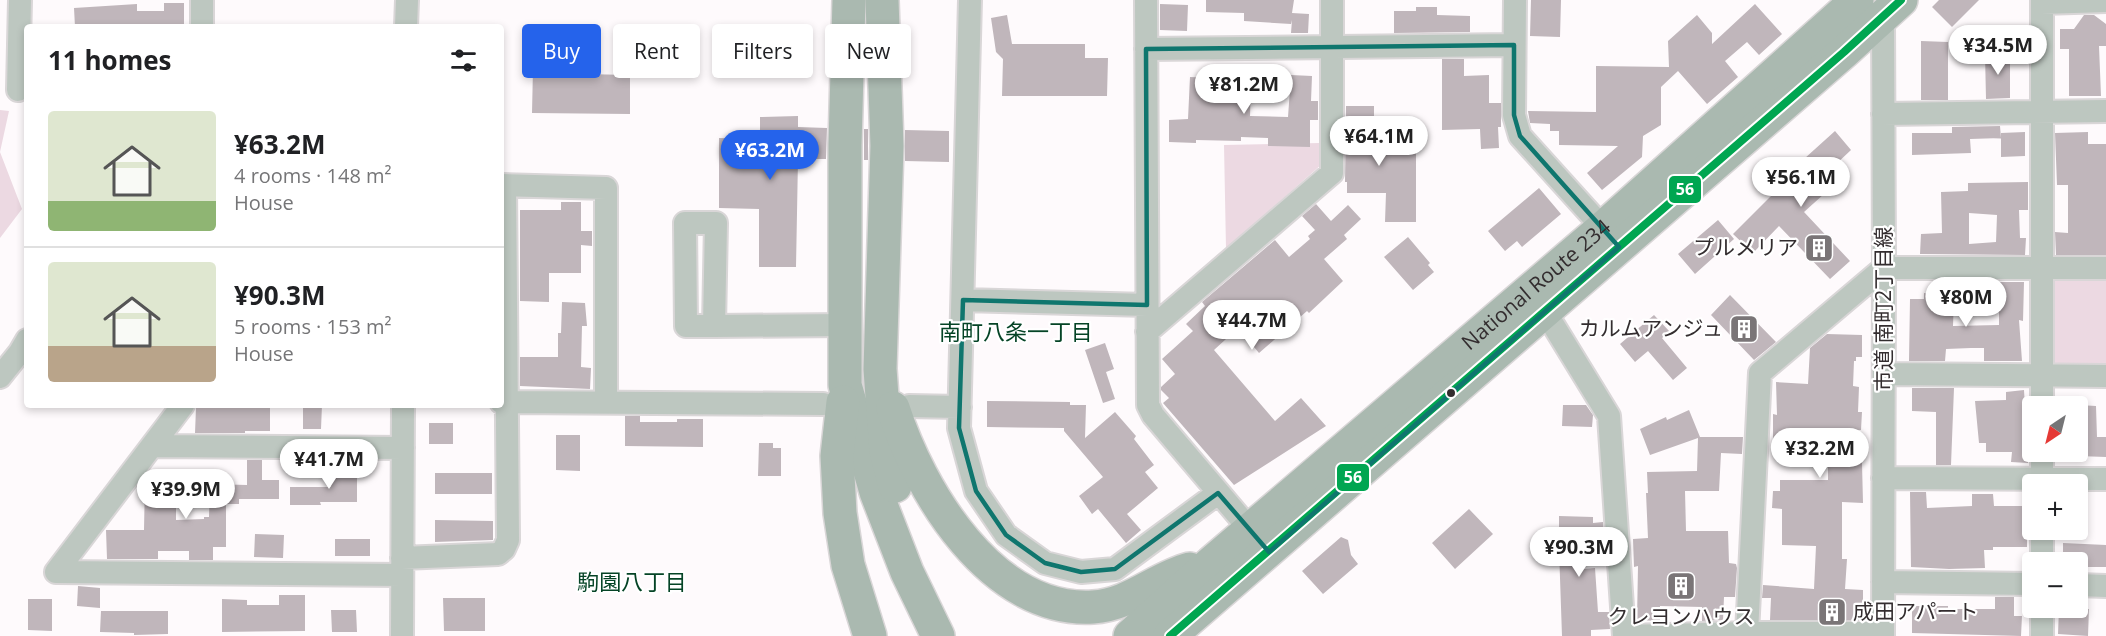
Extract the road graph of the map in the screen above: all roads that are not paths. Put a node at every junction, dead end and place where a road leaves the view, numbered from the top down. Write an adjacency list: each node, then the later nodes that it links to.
1 (20, 0): 15 (street)
2 (202, 0): 13 (street)
3 (407, 0): 14 (street)
4 (849, 0): 31 (highway)
5 (882, 0): 35 (highway)
6 (970, 0): 28 (street)
7 (1146, 0): 18 (street)
8 (1332, 0): 17 (street)
9 (1515, 0): 16 (street)
10 (2042, 1): 11 (street); 21 (street)
11 (2106, 1)
12 (1880, 6): 22 (street, 市道 南町2丁目線); 24 (highway)
13 (202, 24)
14 (406, 24)
15 (23, 43): 19 (street)
16 (1514, 45): 17 (street); 24 (street)
17 (1332, 46): 18 (street); 33 (street)
18 (1146, 48): 30 (street)
19 (18, 90)
20 (2106, 111): 21 (street)
21 (2043, 112): 22 (street); 25 (street)
22 (1883, 114): 26 (street, 市道 南町2丁目線)
23 (504, 185): 43 (street)
24 (1612, 237): 29 (highway)
25 (2043, 267): 26 (street); 27 (street); 37 (street)
26 (1884, 268): 36 (street, 市道 南町2丁目線); 64 (street)
27 (2106, 268)
28 (963, 300): 30 (street); 45 (street)
29 (1538, 300): 55 (highway); 71 (street)
30 (1147, 305): 33 (street)
31 (845, 325): 32 (street); 40 (highway)
32 (714, 326)
33 (1147, 332): 54 (street)
34 (24, 345): 39 (street)
35 (880, 369): 56 (highway); 70 (highway)
36 (1884, 374): 37 (street); 50 (street, 市道 南町2丁目線)
37 (2042, 375): 38 (street); 41 (street)
38 (2106, 376)
39 (0, 377)
40 (834, 395): 43 (street); 68 (highway); 69 (highway)
41 (2042, 396)
42 (504, 402): 43 (street); 57 (street)
43 (606, 402)
44 (909, 406): 45 (street)
45 (960, 406): 54 (street)
46 (181, 408): 48 (street)
47 (403, 408): 49 (street)
48 (152, 446): 49 (street); 57 (street)
49 (403, 448): 57 (street)
50 (1883, 478): 53 (street); 58 (street, 市道 南町2丁目線)
51 (2106, 479): 52 (street)
52 (2088, 480)
53 (2022, 481)
54 (1218, 493): 55 (street)
55 (1260, 541): 56 (highway); 63 (highway)
56 (1211, 563): 63 (highway)
57 (402, 567): 67 (street)
58 (1883, 582): 59 (street); 66 (street, 市道 南町2丁目線)
59 (2022, 584)
60 (2088, 585): 61 (street)
61 (2106, 586)
62 (2042, 618): 72 (street)
63 (1149, 633)
64 (1748, 633): 65 (street); 66 (street)
65 (1696, 635): 71 (street)
66 (1882, 635)
67 (402, 636)
68 (870, 636)
69 (938, 636)
70 (959, 636)
71 (1624, 636)
72 (2042, 636)

